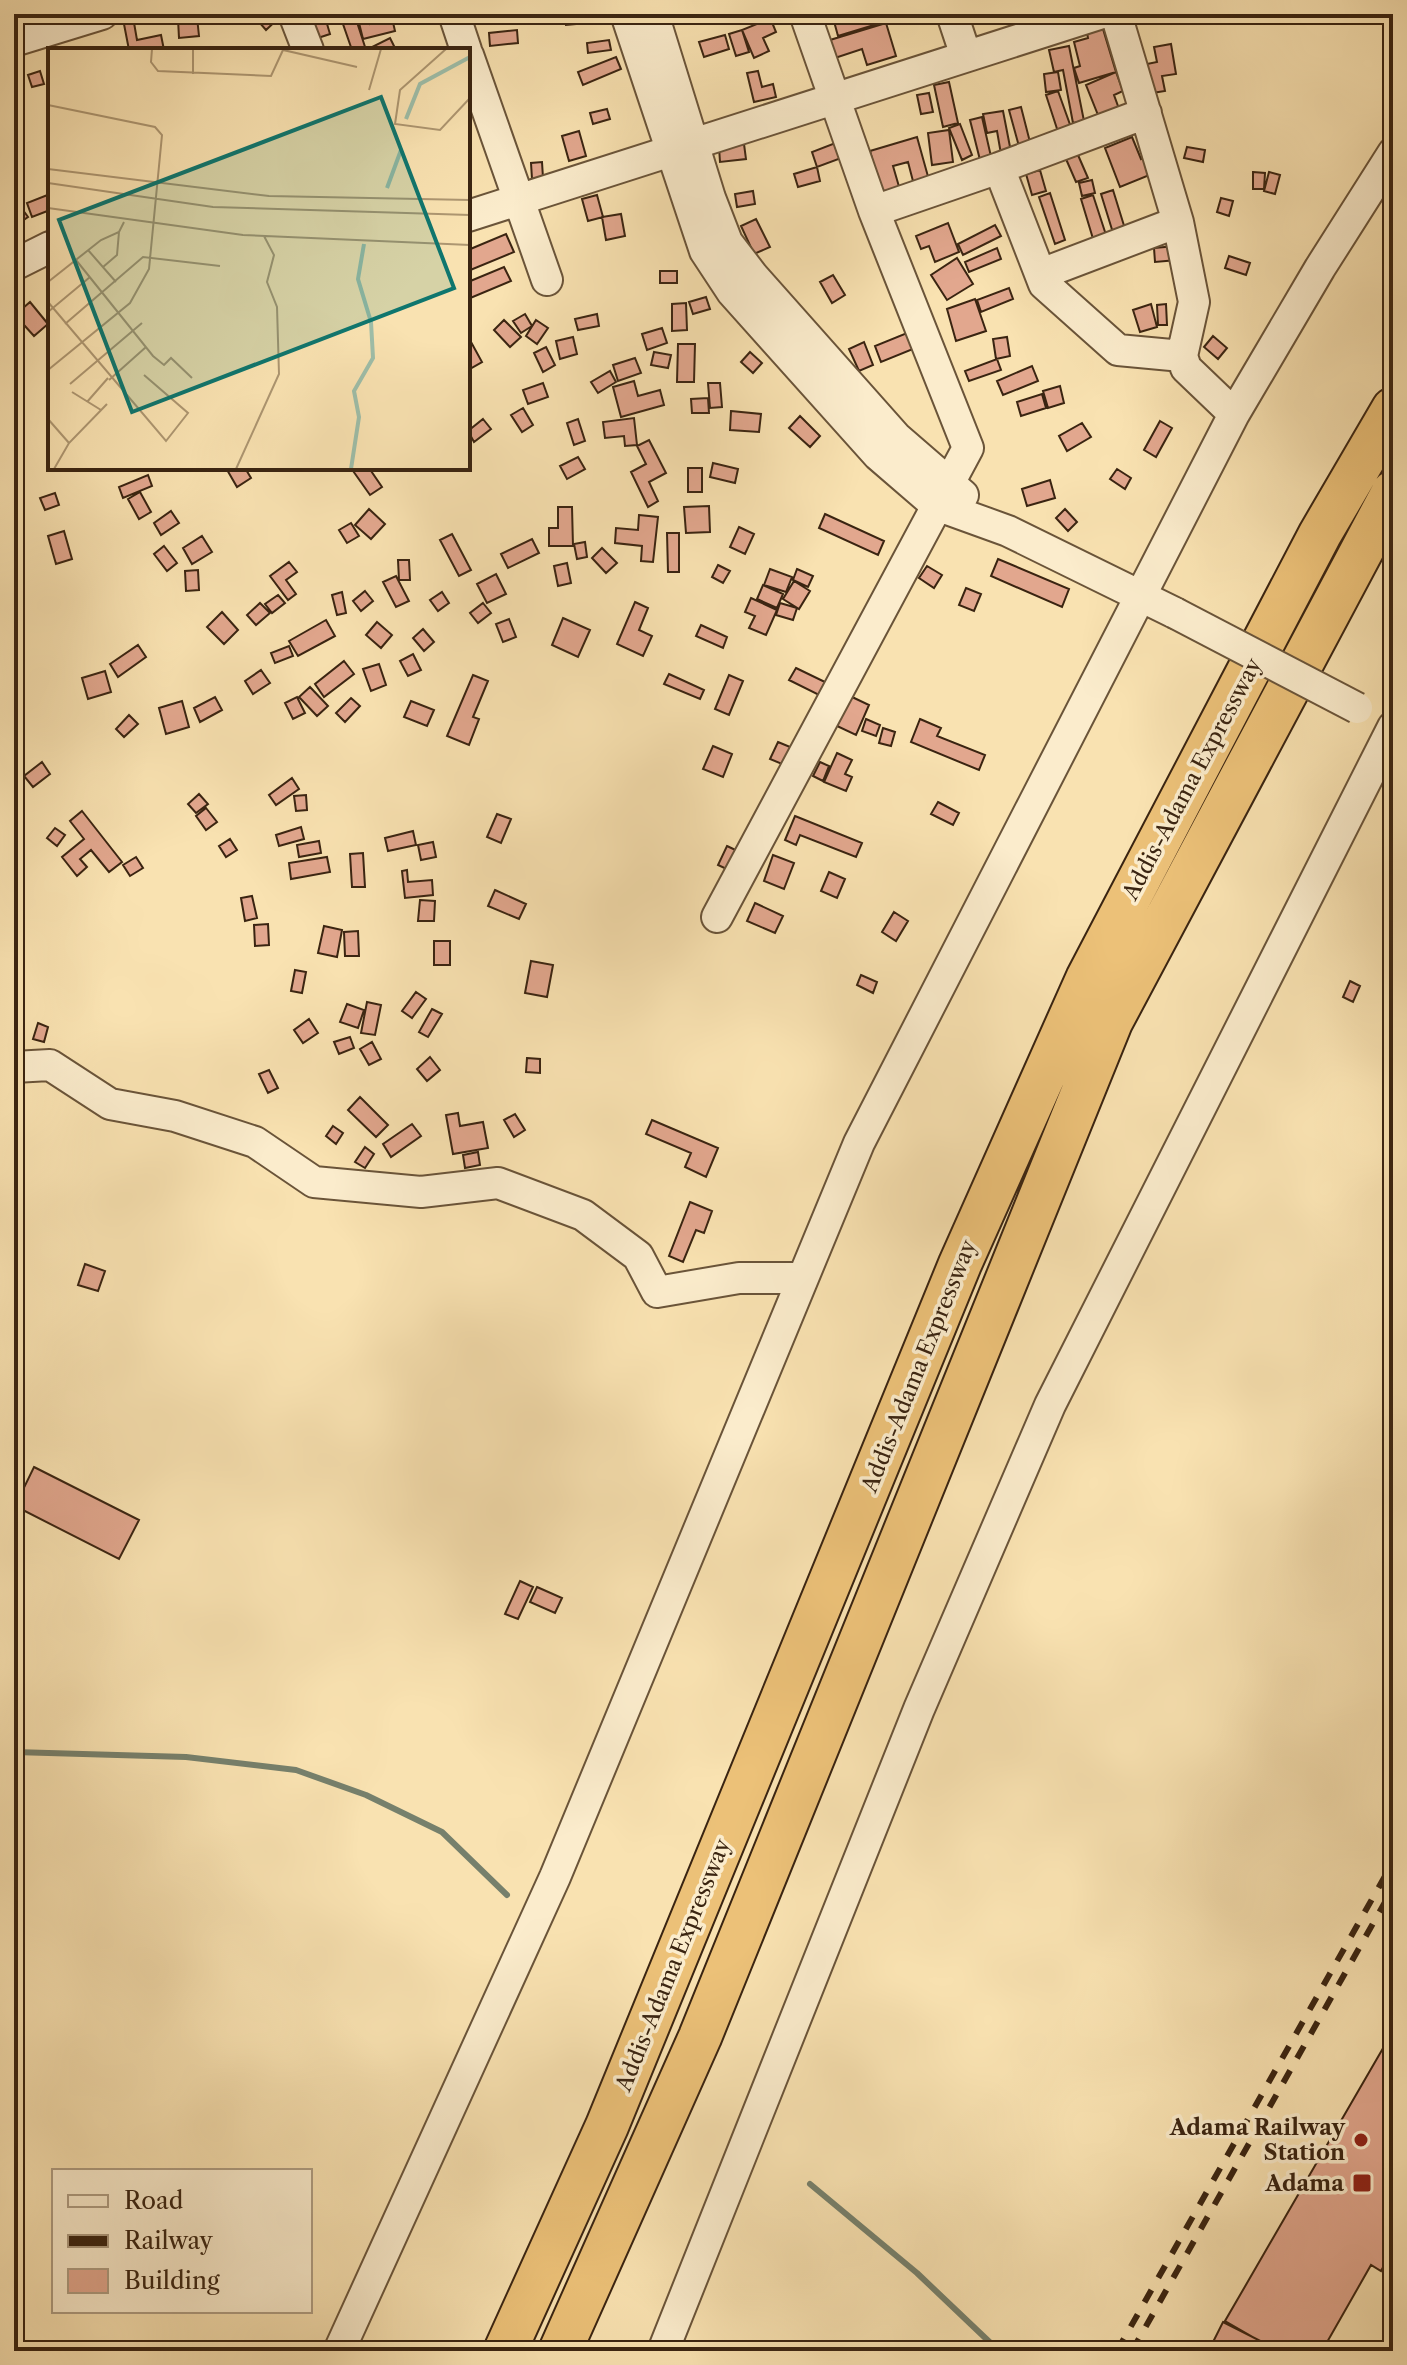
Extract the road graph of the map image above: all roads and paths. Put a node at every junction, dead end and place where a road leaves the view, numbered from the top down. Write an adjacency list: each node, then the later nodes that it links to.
1 (102, 14): 10 (street)
2 (294, 14): 11 (street)
3 (454, 14): 12 (street)
4 (626, 14): 17 (street)
5 (653, 14): 17 (street)
6 (805, 14): 15 (street)
7 (952, 14): 13 (street)
8 (1099, 14): 13 (street)
9 (1116, 14): 16 (street)
10 (14, 41)
11 (307, 48)
12 (466, 48)
13 (966, 56): 15 (street)
14 (470, 61): 20 (street)
15 (833, 99): 17 (street); 21 (street)
16 (1146, 113): 19 (street); 23 (street)
17 (682, 148): 20 (street); 32 (street)
18 (1393, 153): 30 (street)
19 (999, 168): 21 (street); 26 (street)
20 (519, 200): 22 (street); 27 (street)
21 (874, 211): 32 (street)
22 (470, 215)
23 (1178, 222): 26 (street); 28 (street)
24 (48, 248): 25 (street)
25 (14, 265)
26 (1041, 274): 28 (street)
27 (547, 280)
28 (1182, 356): 30 (street)
29 (1393, 409): 39 (highway, Addis-Adama Expressway)
30 (1234, 414): 33 (street)
31 (1393, 492): 40 (highway, Addis-Adama Expressway)
32 (943, 495): 33 (street); 35 (street)
33 (1139, 594): 34 (street, bridge); 37 (street)
34 (1393, 726): 41 (street)
35 (717, 917)
36 (14, 1067): 37 (street)
37 (803, 1278): 38 (street)
38 (339, 2351)
39 (505, 2351)
40 (560, 2351)
41 (663, 2351)

